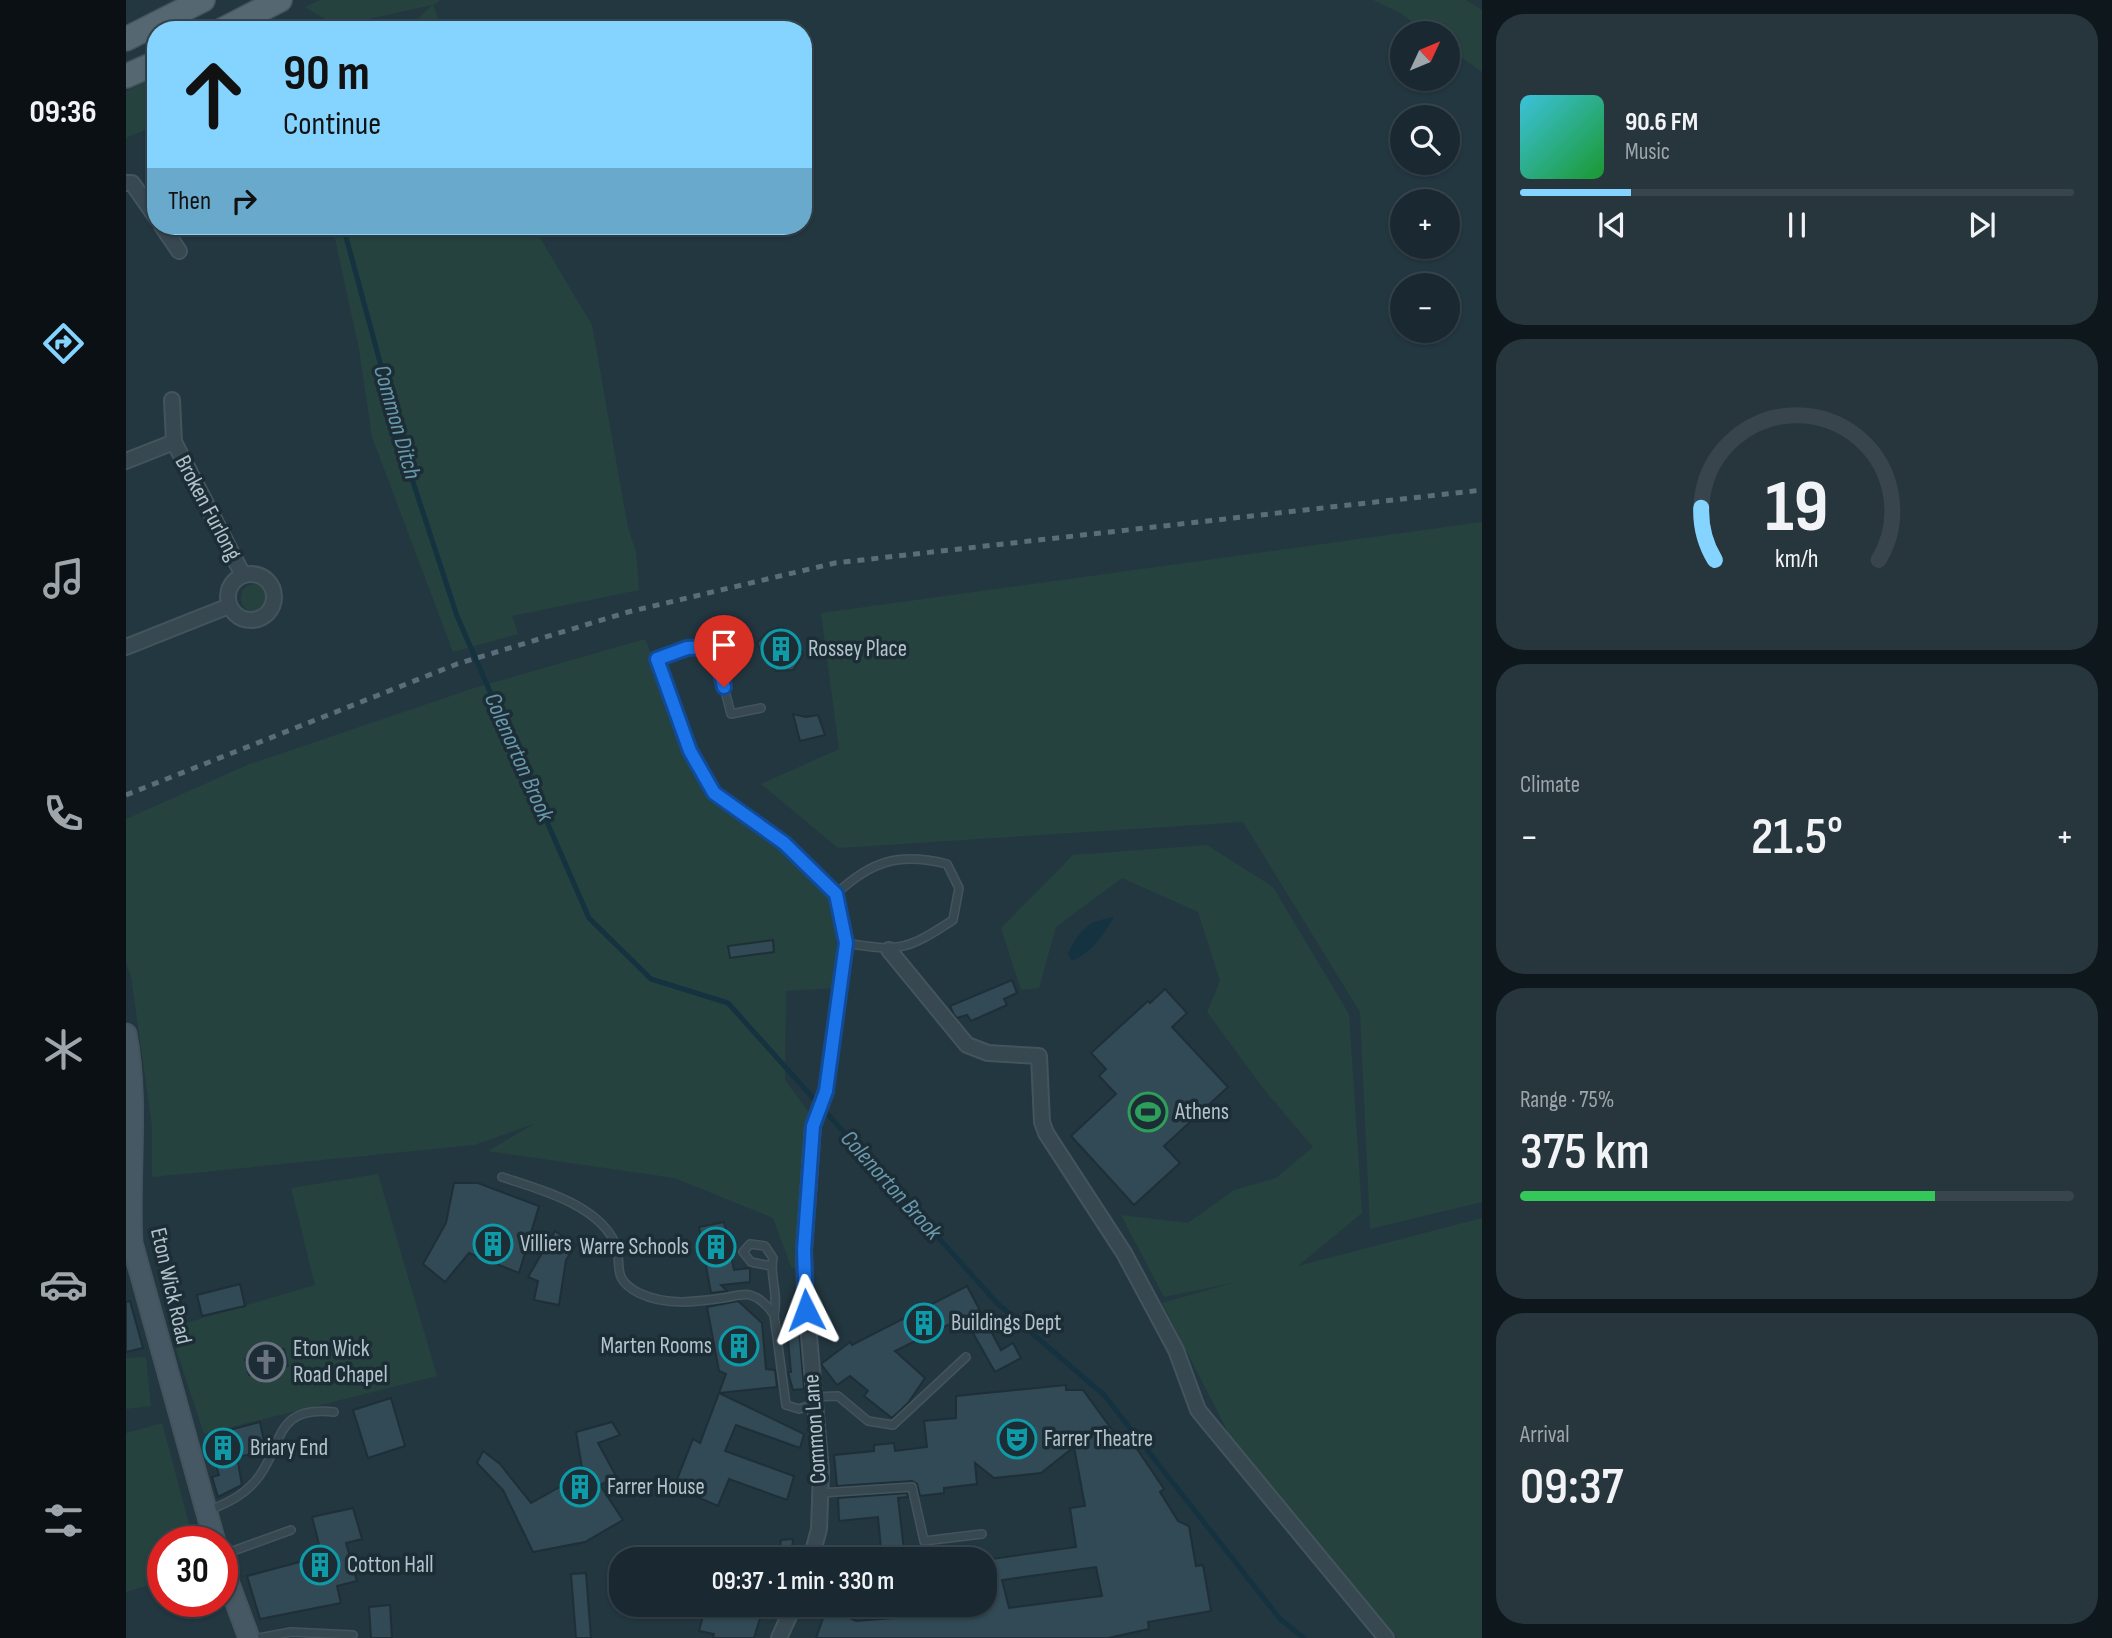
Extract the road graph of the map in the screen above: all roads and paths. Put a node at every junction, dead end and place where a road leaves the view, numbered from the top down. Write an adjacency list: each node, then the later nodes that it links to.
1 (186, 0): 4 (main road)
2 (203, 0): 5 (main road)
3 (279, 0): 6 (main road)
4 (151, 21)
5 (158, 21)
6 (239, 21)
7 (147, 23): 9 (main road)
8 (147, 26): 9 (main road)
9 (126, 36)
10 (147, 67): 11 (main road)
11 (126, 76)
12 (126, 183): 13 (street)
13 (147, 204)
14 (168, 235): 15 (street)
15 (179, 251)
16 (172, 400): 17 (street, Broken Furlong)
17 (174, 442): 18 (street, Broken Furlong); 19 (street, Broken Furlong)
18 (126, 461)
19 (243, 575): 20 (street); 20 (street)
20 (229, 606): 21 (street)
21 (126, 647)
22 (761, 708): 23 (lane)
23 (836, 894): 24 (lane); 25 (lane)
24 (846, 943): 25 (lane); 27 (lane)
25 (889, 950): 48 (street)
26 (126, 1034): 29 (main road, Eton Wick Road)
27 (826, 1091): 33 (street, Common Lane)
28 (502, 1177): 31 (lane)
29 (129, 1244): 36 (main road, Eton Wick Road)
30 (771, 1266): 31 (lane)
31 (774, 1315): 33 (lane)
32 (966, 1357): 33 (lane)
33 (814, 1401): 35 (street, Common Lane)
34 (334, 1412): 36 (lane)
35 (820, 1493): 39 (lane); 40 (street, Common Lane)
36 (206, 1511): 37 (main road, Eton Wick Road)
37 (210, 1526)
38 (291, 1530): 41 (lane)
39 (982, 1534)
40 (814, 1547)
41 (238, 1549)
42 (238, 1608): 45 (main road)
43 (789, 1617): 47 (street)
44 (353, 1635): 46 (lane)
45 (249, 1638)
46 (259, 1638)
47 (779, 1638)
48 (1386, 1638)

